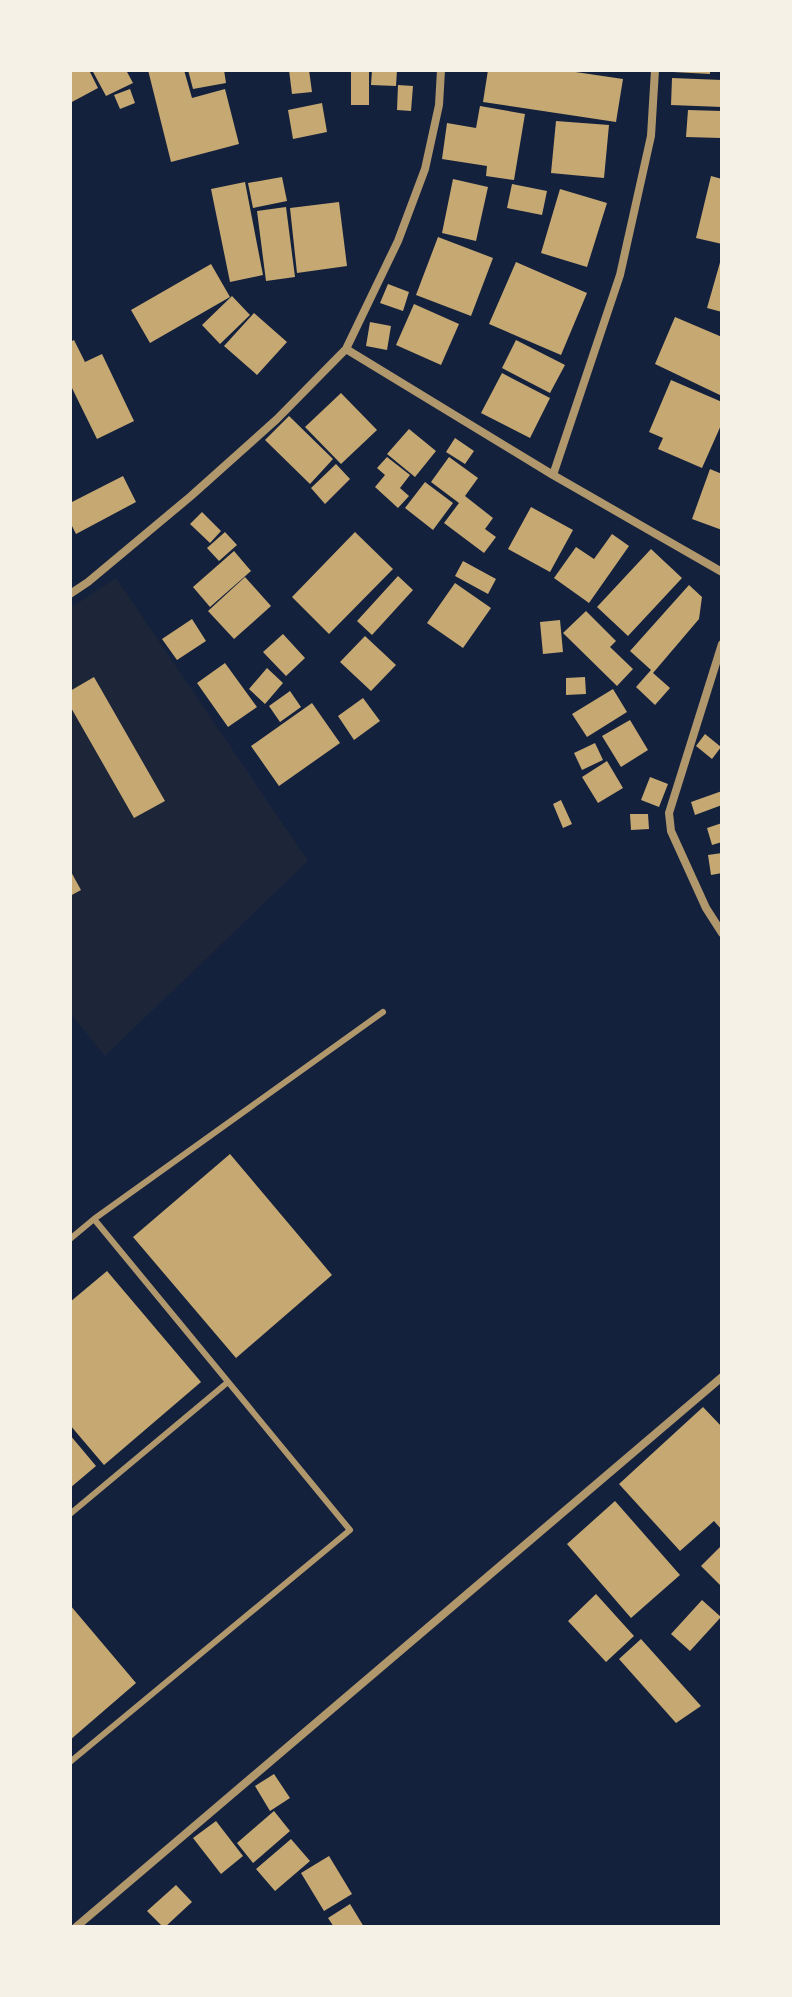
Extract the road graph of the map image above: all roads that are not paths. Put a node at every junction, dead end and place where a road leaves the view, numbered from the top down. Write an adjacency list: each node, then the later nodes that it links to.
1 (441, 70): 3 (street)
2 (655, 70): 4 (street)
3 (346, 349): 4 (street); 6 (street)
4 (553, 475): 5 (street)
5 (722, 572)
6 (70, 594)
7 (722, 644): 8 (street)
8 (722, 933)
9 (383, 1012): 10 (lane)
10 (94, 1219): 11 (lane); 13 (lane)
11 (70, 1239)
12 (722, 1377): 16 (street)
13 (228, 1382): 14 (lane); 15 (lane)
14 (70, 1514)
15 (70, 1762)
16 (76, 1927)

